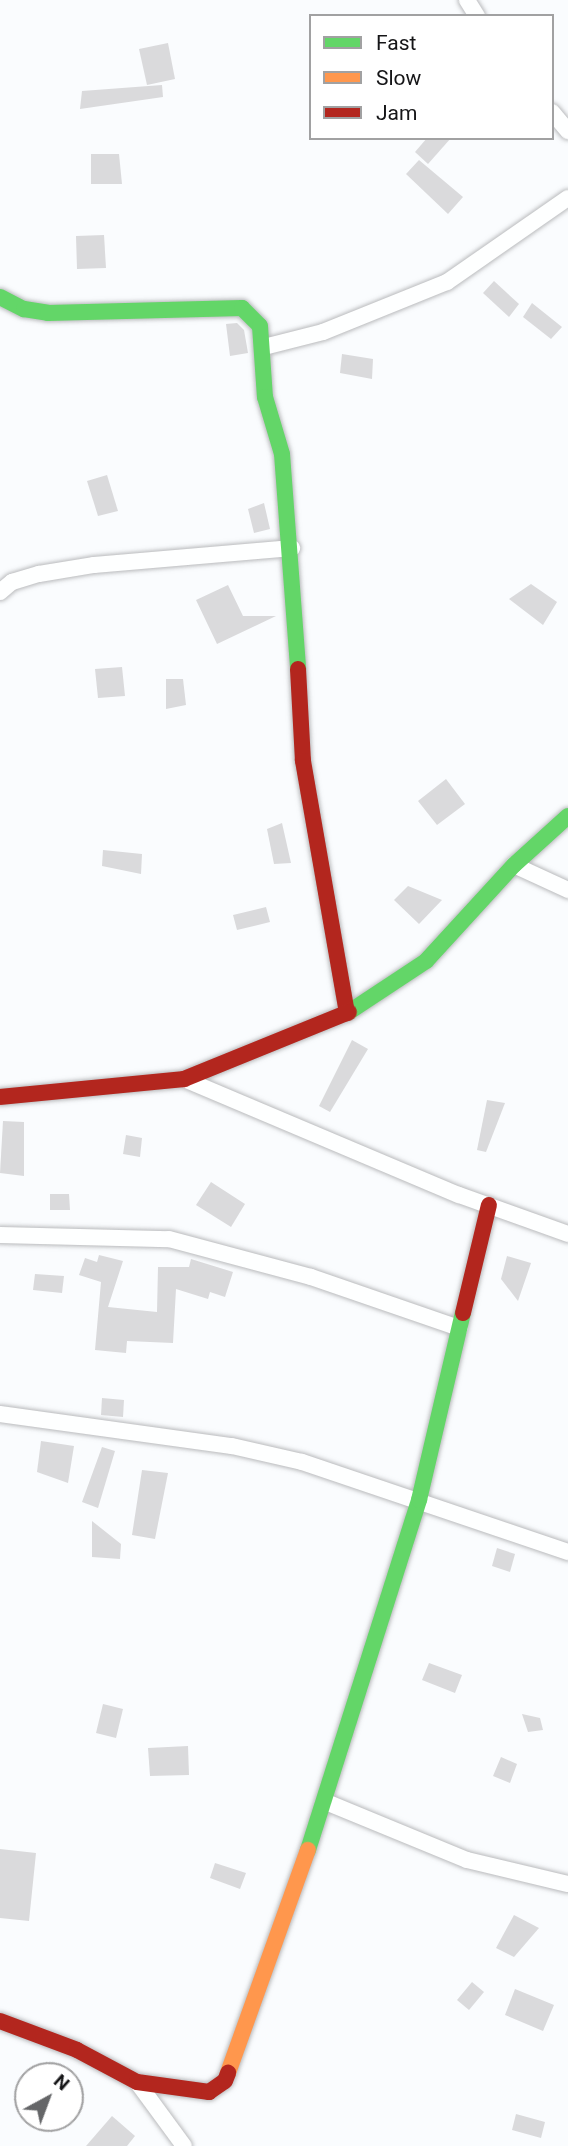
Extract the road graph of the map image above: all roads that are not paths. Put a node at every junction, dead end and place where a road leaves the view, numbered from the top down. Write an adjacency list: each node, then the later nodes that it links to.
1 (554, 114): 2 (street)
2 (568, 131)
3 (568, 198): 5 (street)
4 (0, 297): 5 (street)
5 (264, 347): 6 (street)
6 (292, 548): 7 (street); 11 (street)
7 (0, 592)
8 (568, 816): 9 (street)
9 (514, 865): 10 (street); 11 (street)
10 (568, 890)
11 (347, 1013): 12 (street)
12 (184, 1079): 13 (street); 14 (street)
13 (0, 1097)
14 (489, 1205): 15 (street); 17 (street)
15 (568, 1234)
16 (0, 1235): 17 (street)
17 (459, 1328): 19 (street)
18 (0, 1414): 19 (street)
19 (419, 1500): 20 (street); 21 (street)
20 (568, 1552)
21 (326, 1802): 22 (street); 24 (street)
22 (568, 1884)
23 (0, 2021): 24 (street)
24 (137, 2082): 25 (street)
25 (184, 2146)

